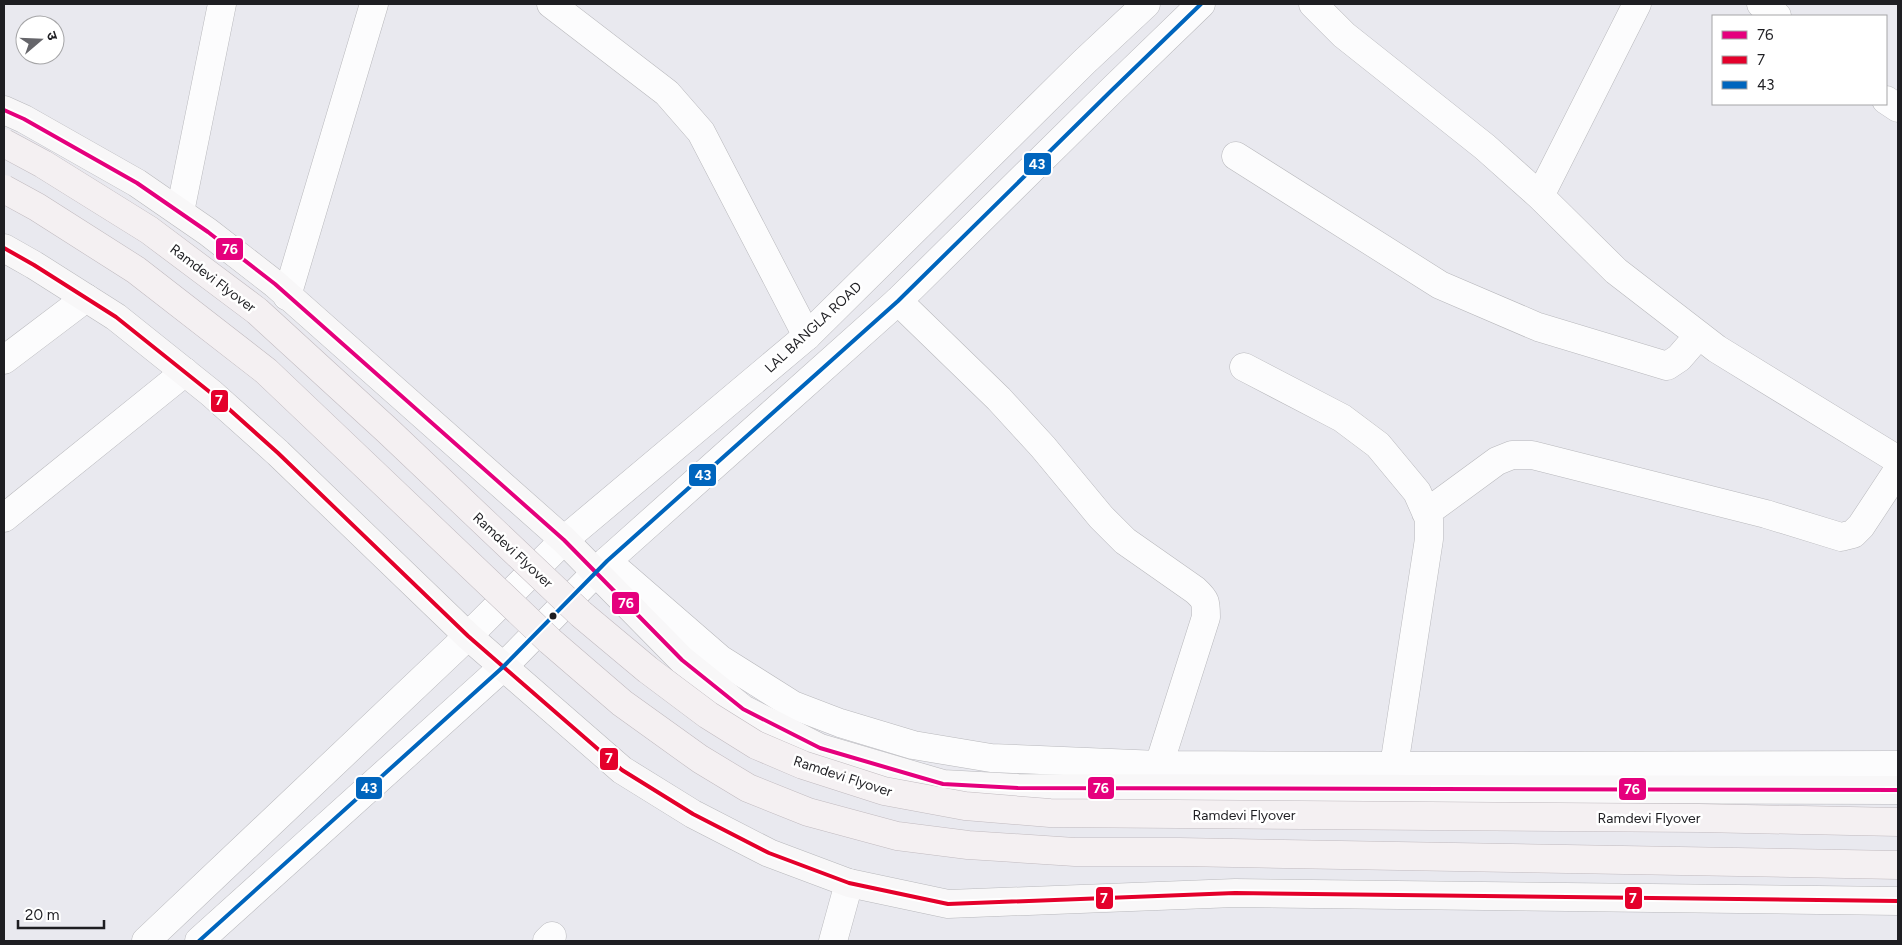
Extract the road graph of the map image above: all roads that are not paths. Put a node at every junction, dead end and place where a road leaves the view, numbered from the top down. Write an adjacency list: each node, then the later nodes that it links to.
1 (222, 4): 17 (street)
2 (374, 4): 19 (street)
3 (551, 4): 23 (street)
4 (1146, 4): 23 (street, LAL BANGLA ROAD)
5 (1201, 4): 21 (street)
6 (1314, 4): 16 (street)
7 (1637, 4): 16 (street)
8 (1761, 4): 9 (street)
9 (1776, 15)
10 (1887, 101): 11 (street)
11 (1898, 108)
12 (4, 110): 17 (main road)
13 (4, 143): 41 (highway, Ramdevi Flyover, bridge)
14 (1236, 156): 22 (street)
15 (4, 189): 42 (highway, bridge)
16 (1540, 196): 22 (street)
17 (180, 212): 19 (main road)
18 (4, 248): 20 (main road)
19 (287, 296): 31 (main road)
20 (86, 298): 24 (street); 26 (main road)
21 (898, 302): 32 (street); 35 (street)
22 (1699, 335): 27 (street)
23 (807, 336): 31 (street, LAL BANGLA ROAD)
24 (4, 360)
25 (1244, 367): 29 (street)
26 (184, 372): 30 (street); 33 (main road)
27 (1898, 460)
28 (1898, 470): 29 (street)
29 (1426, 513): 37 (street)
30 (4, 518)
31 (564, 540): 32 (main road); 33 (street, LAL BANGLA ROAD)
32 (601, 567): 34 (street); 35 (street); 39 (main road)
33 (468, 636): 34 (main road); 38 (street, LAL BANGLA ROAD)
34 (503, 667): 40 (street); 43 (main road)
35 (1159, 764): 37 (street)
36 (1898, 765): 37 (street)
37 (1394, 766)
38 (309, 787): 40 (street); 45 (street, LAL BANGLA ROAD)
39 (1898, 790)
40 (334, 820): 46 (street)
41 (1898, 822)
42 (1898, 864)
43 (849, 883): 44 (main road); 47 (street)
44 (1898, 901)
45 (146, 941)
46 (199, 941)
47 (832, 941)

